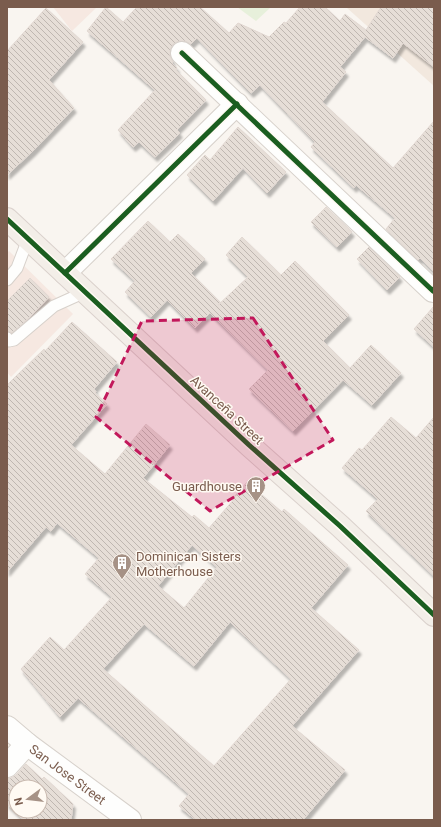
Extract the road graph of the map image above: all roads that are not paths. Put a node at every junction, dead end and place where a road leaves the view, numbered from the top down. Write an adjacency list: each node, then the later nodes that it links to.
1 (182, 53): 2 (street)
2 (237, 104): 5 (street); 7 (street)
3 (7, 219): 4 (main road, Avanceña Street)
4 (28, 239): 5 (main road, Avanceña Street); 6 (lane)
5 (65, 273): 8 (main road, Avanceña Street)
6 (7, 280)
7 (434, 289)
8 (85, 292): 9 (lane); 10 (main road, Avanceña Street)
9 (7, 338)
10 (434, 615)
11 (7, 727): 12 (street, San Jose Street)
12 (27, 744): 13 (street); 14 (street, San Jose Street)
13 (7, 766)
14 (117, 816)

